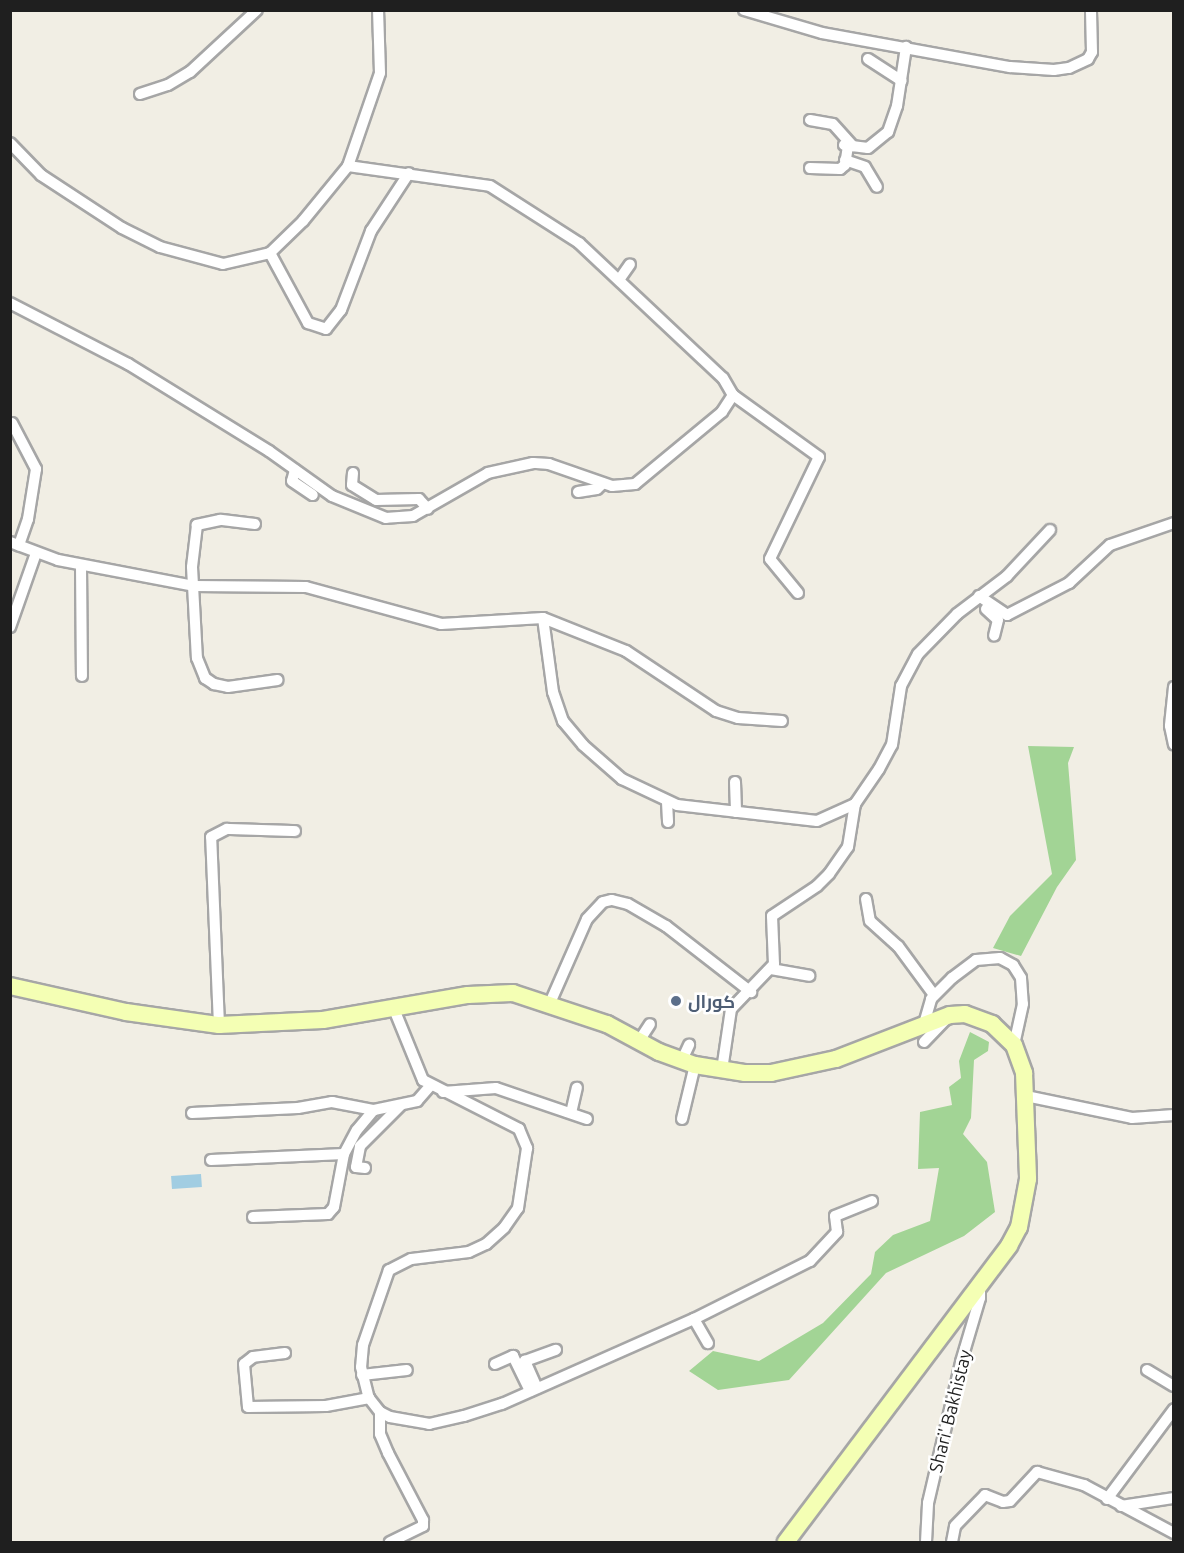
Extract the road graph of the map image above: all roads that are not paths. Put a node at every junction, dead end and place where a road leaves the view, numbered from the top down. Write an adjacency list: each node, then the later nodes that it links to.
1 (257, 10): 8 (street)
2 (378, 10): 13 (street)
3 (744, 10): 5 (street)
4 (1091, 10): 5 (street)
5 (906, 47): 7 (street)
6 (868, 59): 7 (street)
7 (902, 81): 11 (street)
8 (140, 94)
9 (810, 120): 11 (street)
10 (10, 143): 17 (street)
11 (848, 146): 12 (street)
12 (845, 160): 14 (street); 16 (street)
13 (348, 166): 15 (street); 17 (street)
14 (810, 168)
15 (409, 174): 17 (street); 19 (street)
16 (877, 187)
17 (270, 253)
18 (630, 264): 19 (street)
19 (619, 280): 21 (street)
20 (10, 303): 23 (street)
21 (733, 395): 25 (street); 36 (street)
22 (12, 423): 32 (street)
23 (295, 470): 27 (street); 28 (street)
24 (353, 472): 28 (street)
25 (603, 483): 26 (street); 28 (street)
26 (578, 492)
27 (313, 495)
28 (428, 509)
29 (1173, 522): 37 (street)
30 (255, 524): 35 (street)
31 (1050, 530): 37 (street)
32 (15, 544): 33 (street)
33 (36, 553): 34 (street); 39 (street)
34 (81, 566): 35 (street); 41 (street)
35 (194, 586): 38 (street); 42 (street)
36 (798, 593)
37 (977, 598): 40 (street); 48 (street)
38 (543, 618): 44 (street); 47 (street)
39 (10, 627)
40 (994, 636)
41 (82, 676)
42 (278, 680)
43 (1173, 687): 45 (street)
44 (782, 721)
45 (1173, 745)
46 (735, 782): 49 (street)
47 (667, 802): 49 (street); 50 (street)
48 (855, 804): 49 (street); 53 (street)
49 (736, 812)
50 (668, 822)
51 (295, 831): 63 (street)
52 (866, 899): 57 (street)
53 (771, 969): 54 (street); 56 (street)
54 (809, 976)
55 (10, 986): 63 (main road)
56 (751, 992): 58 (street); 68 (street)
57 (934, 995): 62 (street); 66 (street)
58 (550, 1004): 59 (main road); 64 (main road)
59 (394, 1009): 63 (main road); 69 (street)
60 (950, 1015): 62 (main road); 65 (street); 66 (main road)
61 (650, 1024): 64 (street)
62 (924, 1024): 68 (main road)
63 (219, 1025)
64 (639, 1041): 67 (main road)
65 (924, 1042)
66 (1014, 1045): 72 (main road)
67 (689, 1057): 68 (main road); 79 (street)
68 (722, 1070)
69 (430, 1086): 71 (street); 73 (street)
70 (577, 1088): 76 (street)
71 (443, 1092): 76 (street); 93 (street)
72 (1026, 1096): 77 (street); 85 (main road)
73 (401, 1105): 74 (street); 82 (street)
74 (374, 1110): 75 (street); 80 (street)
75 (192, 1113)
76 (571, 1113): 78 (street)
77 (1173, 1115)
78 (587, 1119)
79 (682, 1119)
80 (344, 1154): 81 (street); 84 (street)
81 (212, 1160)
82 (365, 1168)
83 (872, 1201): 86 (street)
84 (253, 1217)
85 (980, 1280): 104 (main road); 105 (street, Shari' Bakhistay)
86 (693, 1319): 87 (street); 95 (street)
87 (708, 1343)
88 (556, 1350): 95 (street)
89 (285, 1353): 96 (street)
90 (495, 1364): 95 (street)
91 (407, 1370): 93 (street)
92 (1147, 1370): 94 (street)
93 (362, 1375): 96 (street)
94 (1173, 1386)
95 (533, 1389): 98 (street)
96 (369, 1398): 98 (street)
97 (1173, 1409): 100 (street)
98 (380, 1412): 103 (street)
99 (1173, 1498): 101 (street)
100 (1107, 1499): 101 (street); 106 (street)
101 (1121, 1506): 102 (street)
102 (1173, 1533)
103 (390, 1542)
104 (786, 1542)
105 (926, 1542)
106 (952, 1542)

